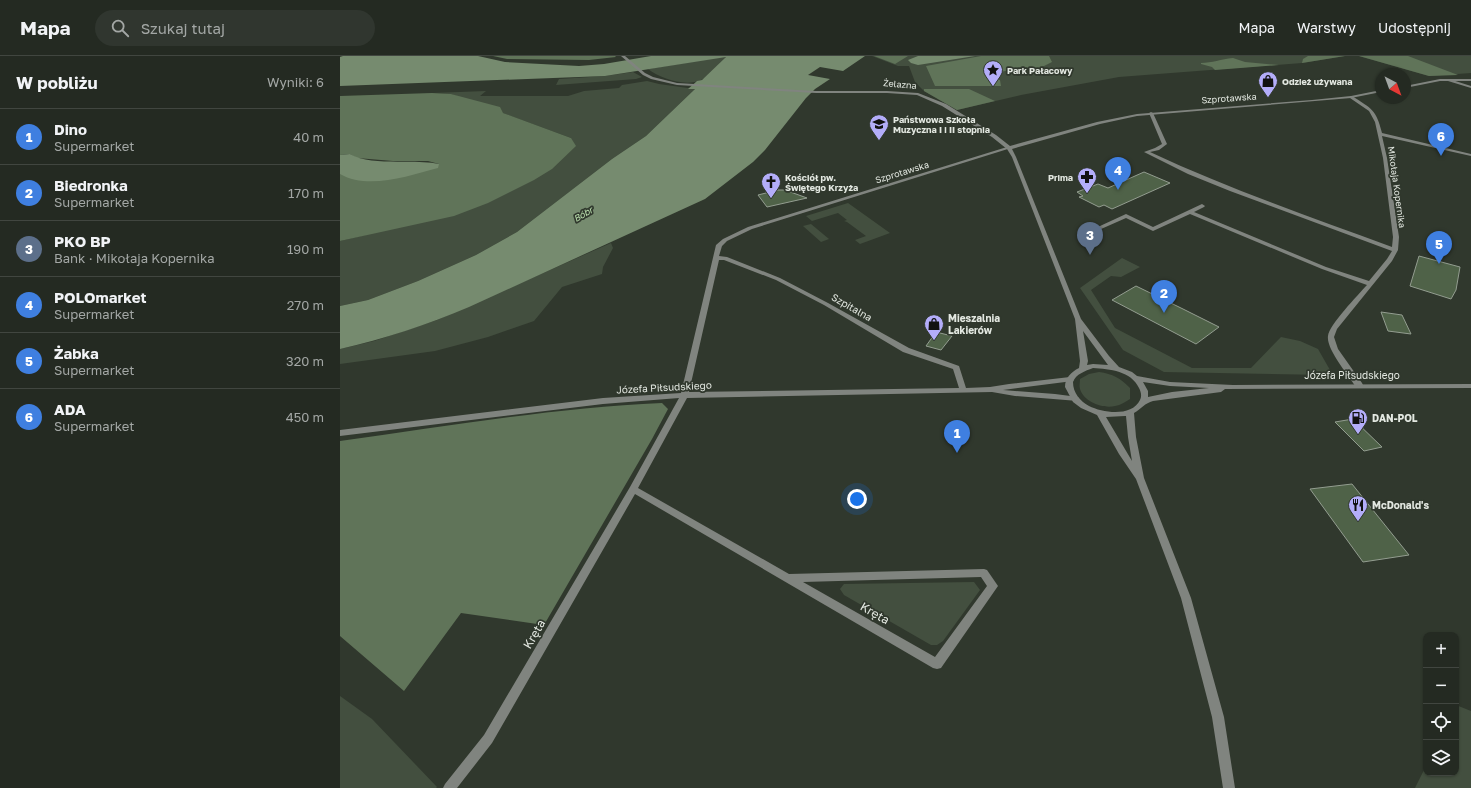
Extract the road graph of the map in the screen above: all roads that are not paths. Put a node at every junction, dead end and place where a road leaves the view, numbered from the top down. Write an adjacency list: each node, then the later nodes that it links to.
1 (623, 56): 10 (street, Żelazna)
2 (1449, 80): 3 (street); 4 (street); 5 (street)
3 (1471, 80)
4 (1411, 86)
5 (1471, 87)
6 (1375, 92): 7 (street, Szprotawska)
7 (1351, 97): 8 (street, Szprotawska); 9 (street, Mikołaja Kopernika)
8 (1151, 113): 10 (street, Szprotawska); 15 (street)
9 (1380, 134): 11 (street); 15 (street, Mikołaja Kopernika)
10 (1009, 148): 16 (street, Szprotawska); 18 (street, Żelazna)
11 (1471, 155)
12 (1202, 206): 13 (street)
13 (1190, 212): 14 (street); 17 (street)
14 (1090, 232)
15 (1395, 250): 17 (street)
16 (716, 258): 26 (street, Szpitalna); 28 (street, Szprotawska)
17 (1371, 284): 23 (street)
18 (1078, 319): 19 (street); 20 (street)
19 (1083, 368): 20 (street); 22 (street)
20 (1116, 368): 21 (street)
21 (1136, 378): 25 (street); 30 (street)
22 (1070, 379): 27 (street); 29 (street)
23 (1359, 385): 24 (street, Józefa Piłsudskiego); 25 (street, Józefa Piłsudskiego)
24 (1471, 386)
25 (1233, 387): 30 (street)
26 (963, 390): 27 (street, Józefa Piłsudskiego); 28 (street, Józefa Piłsudskiego)
27 (990, 390): 29 (street)
28 (685, 395): 33 (street, Józefa Piłsudskiego); 35 (street, Kręta)
29 (1075, 399): 32 (street)
30 (1143, 401): 31 (street)
31 (1130, 412): 32 (street); 34 (street)
32 (1100, 413): 34 (street)
33 (340, 432)
34 (1140, 478): 38 (street)
35 (633, 489): 36 (street, Kręta); 37 (street, Kręta)
36 (789, 578): 36 (street, Kręta)
37 (449, 788)
38 (1229, 788)

